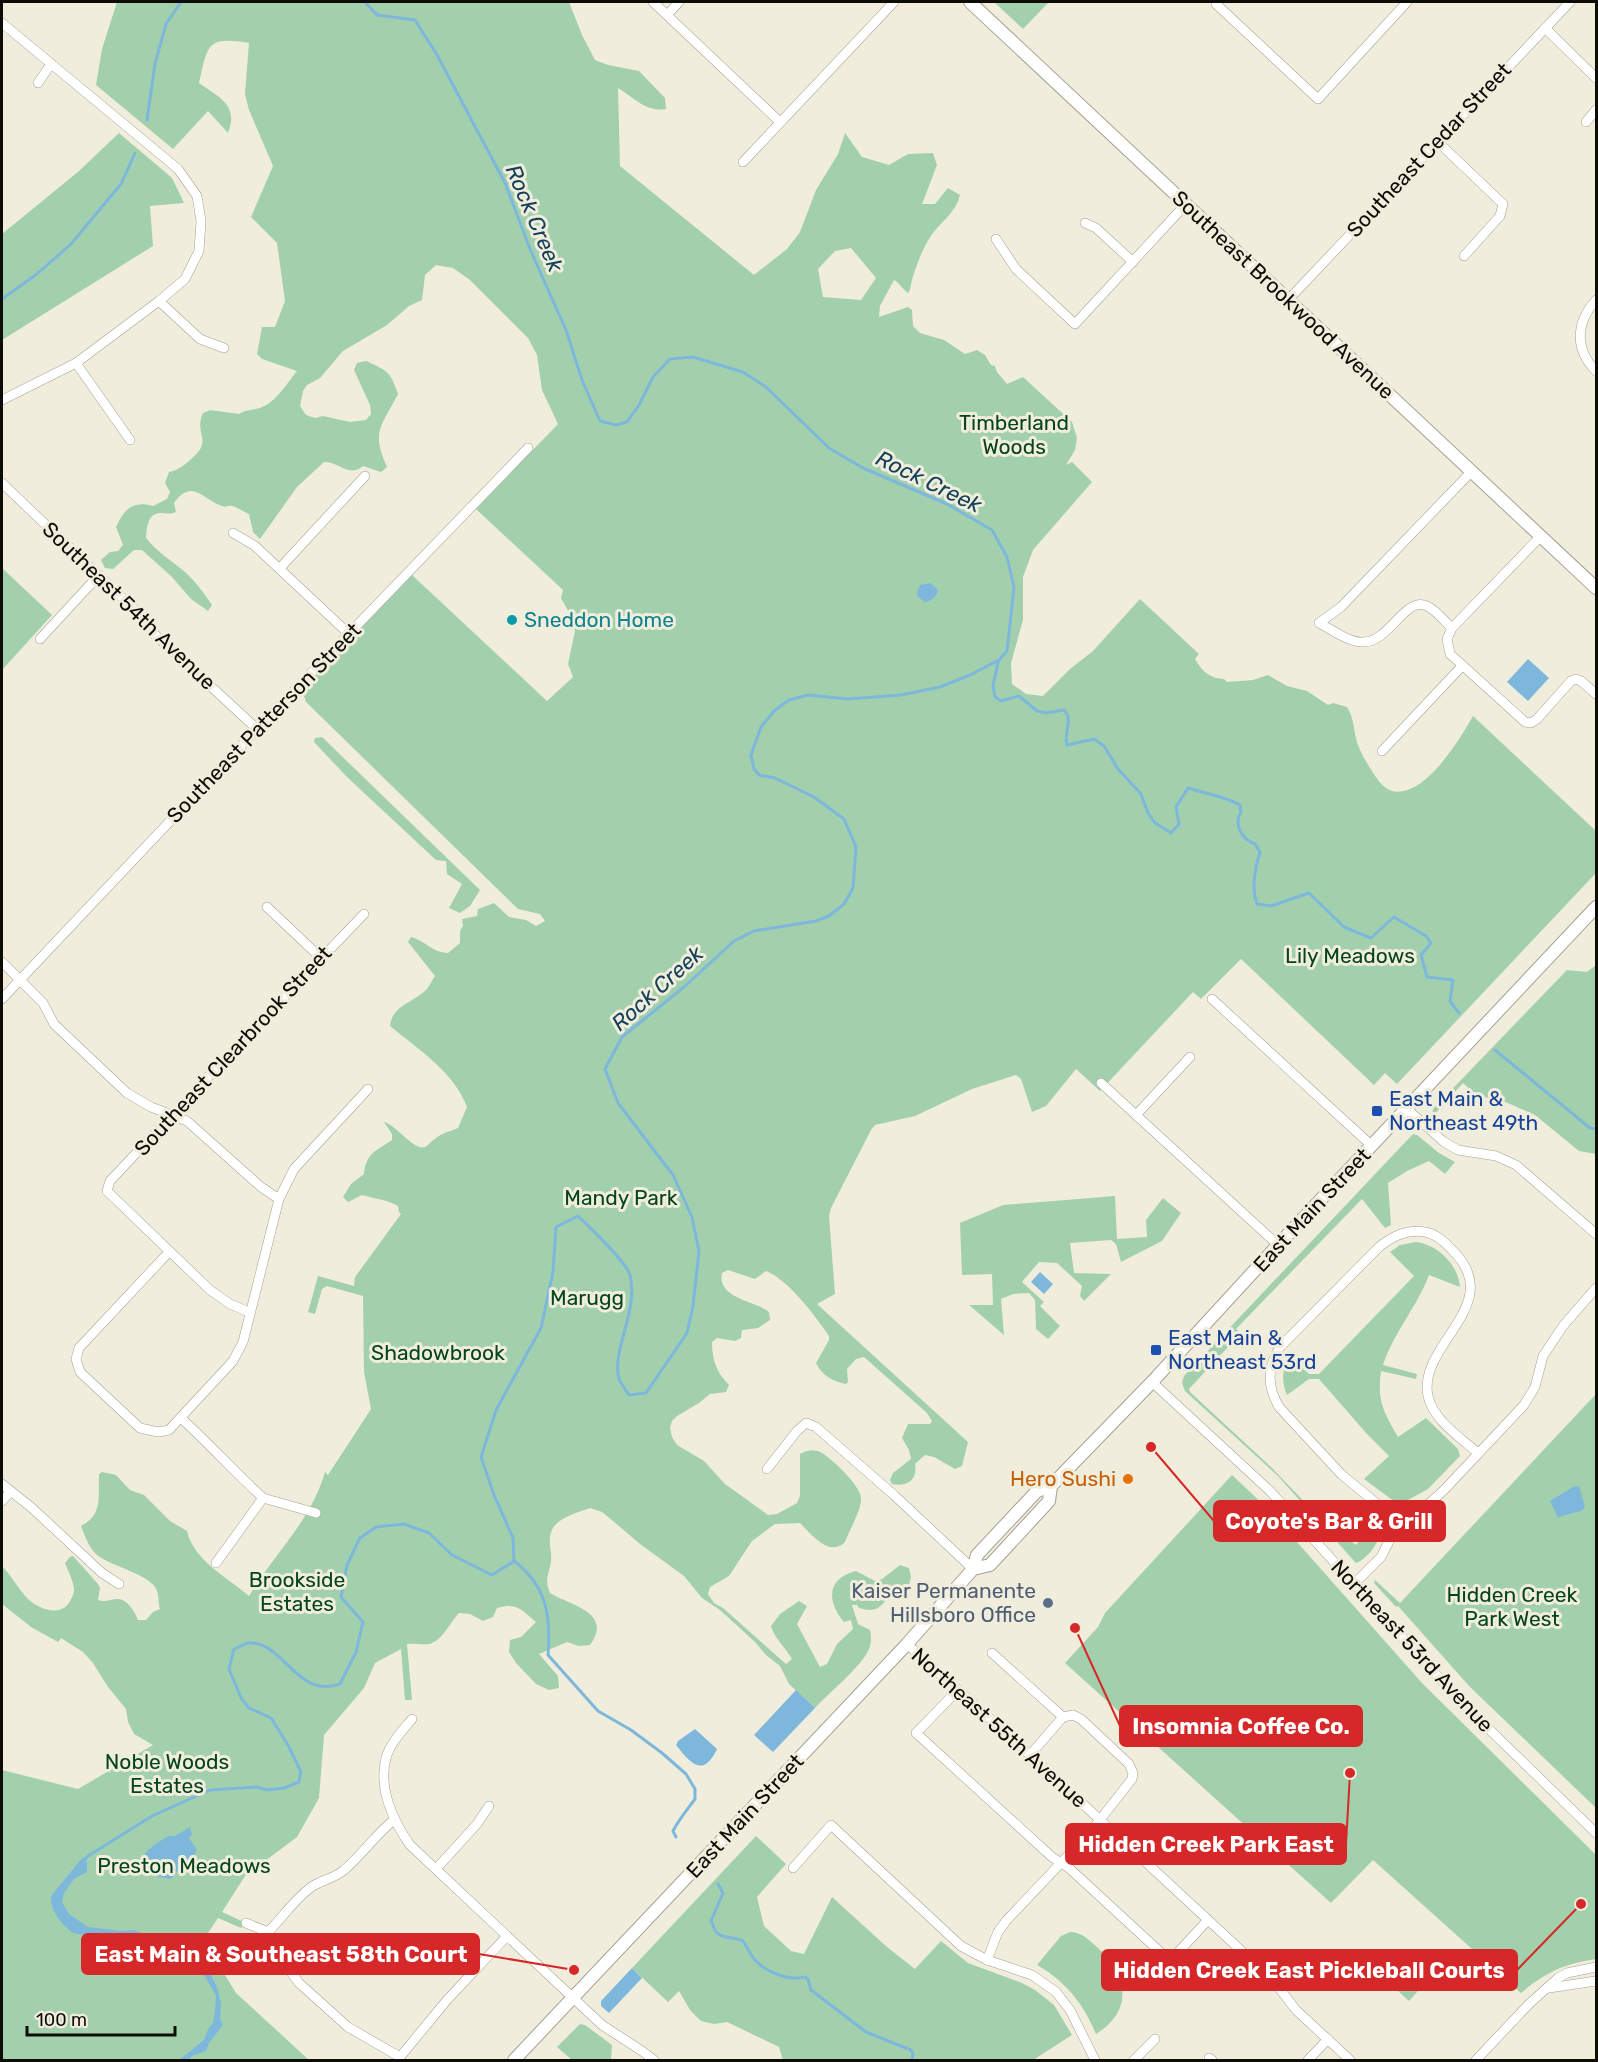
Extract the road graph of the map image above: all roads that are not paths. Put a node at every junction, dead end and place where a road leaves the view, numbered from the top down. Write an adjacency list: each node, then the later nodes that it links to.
1 (653, 2): 8 (street)
2 (679, 2): 8 (street)
3 (894, 2): 15 (street)
4 (970, 2): 19 (main road, Southeast Brookwood Avenue)
5 (1407, 2): 7 (street)
6 (1570, 2): 10 (street, Southeast Cedar Street)
7 (1216, 4)
8 (666, 15): 15 (street)
9 (2, 23): 11 (street)
10 (1545, 28): 12 (street); 17 (street, Southeast Cedar Street)
11 (51, 64): 13 (street); 26 (street)
12 (1596, 78)
13 (38, 83)
14 (1596, 110): 16 (street)
15 (780, 122): 18 (street)
16 (1586, 122)
17 (1438, 142): 22 (street); 24 (street, Southeast Cedar Street)
18 (743, 162)
19 (1186, 204): 23 (street); 24 (main road, Southeast Brookwood Avenue)
20 (1085, 223): 23 (street)
21 (996, 239): 23 (street)
22 (1464, 256)
23 (1133, 262)
24 (1289, 299): 33 (main road, Southeast Brookwood Avenue)
25 (1596, 300): 29 (street)
26 (159, 301): 27 (street); 28 (street)
27 (224, 348)
28 (76, 363): 30 (street); 31 (street)
29 (1596, 371)
30 (2, 400)
31 (130, 440)
32 (528, 448): 42 (street, Southeast Patterson Street)
33 (1472, 471): 37 (main road, Southeast Brookwood Avenue); 41 (street)
34 (365, 476): 38 (street)
35 (2, 483): 39 (street, Southeast 54th Avenue)
36 (233, 533): 38 (street)
37 (1541, 536): 40 (main road, Southeast Brookwood Avenue); 41 (street)
38 (280, 568): 42 (street)
39 (99, 575): 43 (street); 46 (street, Southeast 54th Avenue)
40 (1596, 588)
41 (1452, 628): 44 (street)
42 (349, 634): 46 (street, Southeast Patterson Street)
43 (40, 639)
44 (1462, 666): 45 (street); 47 (street)
45 (1596, 694)
46 (257, 729): 53 (street, Southeast Patterson Street)
47 (1382, 751)
48 (267, 906): 51 (street)
49 (1596, 907): 59 (main road, East Main Street)
50 (364, 914): 51 (street, Southeast Clearbrook Street)
51 (321, 958): 60 (street, Southeast Clearbrook Street)
52 (2, 962): 53 (street)
53 (21, 979): 54 (street, Southeast Patterson Street); 60 (street)
54 (2, 999)
55 (1212, 999): 62 (street)
56 (1190, 1057): 61 (street)
57 (1101, 1083): 61 (street)
58 (368, 1089): 63 (street)
59 (1407, 1109): 62 (main road, East Main Street); 64 (street)
60 (176, 1115): 63 (street); 66 (street, Southeast Clearbrook Street)
61 (1136, 1115): 65 (street)
62 (1372, 1146): 65 (main road, East Main Street)
63 (279, 1199): 68 (street)
64 (1596, 1234)
65 (1278, 1245): 69 (main road, East Main Street)
66 (169, 1252): 68 (street); 70 (street)
67 (1596, 1288): 71 (street)
68 (249, 1312): 70 (street)
69 (1152, 1382): 80 (main road, East Main Street); 82 (street, Northeast 53rd Avenue)
70 (181, 1418): 75 (street)
71 (1478, 1453): 78 (street); 78 (street)
72 (767, 1469): 80 (street)
73 (2, 1484): 74 (street)
74 (10, 1492): 76 (street); 81 (street)
75 (263, 1498): 77 (street); 79 (street)
76 (2, 1501)
77 (316, 1513)
78 (1400, 1522): 82 (street)
79 (216, 1563)
80 (973, 1569): 83 (main road, East Main Street)
81 (119, 1584)
82 (1354, 1584): 92 (street, Northeast 53rd Avenue)
83 (907, 1644): 85 (street, Northeast 55th Avenue); 106 (main road, East Main Street)
84 (992, 1653): 86 (street)
85 (958, 1690): 88 (street, Northeast 55th Avenue); 93 (street)
86 (1063, 1717): 88 (street); 90 (street)
87 (412, 1719): 91 (street)
88 (1030, 1755): 90 (street, Northeast 55th Avenue)
89 (489, 1806): 95 (street)
90 (1099, 1819): 93 (street); 96 (street, Northeast 55th Avenue)
91 (394, 1820): 95 (street); 98 (street)
92 (1596, 1833)
93 (1061, 1862): 100 (street); 101 (street)
94 (793, 1868): 100 (street)
95 (436, 1869): 99 (street)
96 (1208, 1920): 101 (street); 108 (street, Northeast 55th Avenue)
97 (246, 1923): 98 (street)
98 (268, 1932): 99 (street)
99 (507, 1936): 106 (street)
100 (987, 1960): 111 (street)
101 (1170, 1961): 103 (street)
102 (1596, 1967): 105 (street)
103 (1158, 1974)
104 (1596, 1981): 105 (street)
105 (1549, 1988): 115 (street)
106 (573, 1997): 109 (main road, East Main Street); 110 (street)
107 (1155, 2038): 112 (street)
108 (1328, 2039): 113 (street); 114 (street, Northeast 55th Avenue)
109 (514, 2061)
110 (654, 2061)
111 (1095, 2061)
112 (1134, 2061)
113 (1308, 2061)
114 (1350, 2061)
115 (1476, 2061)

